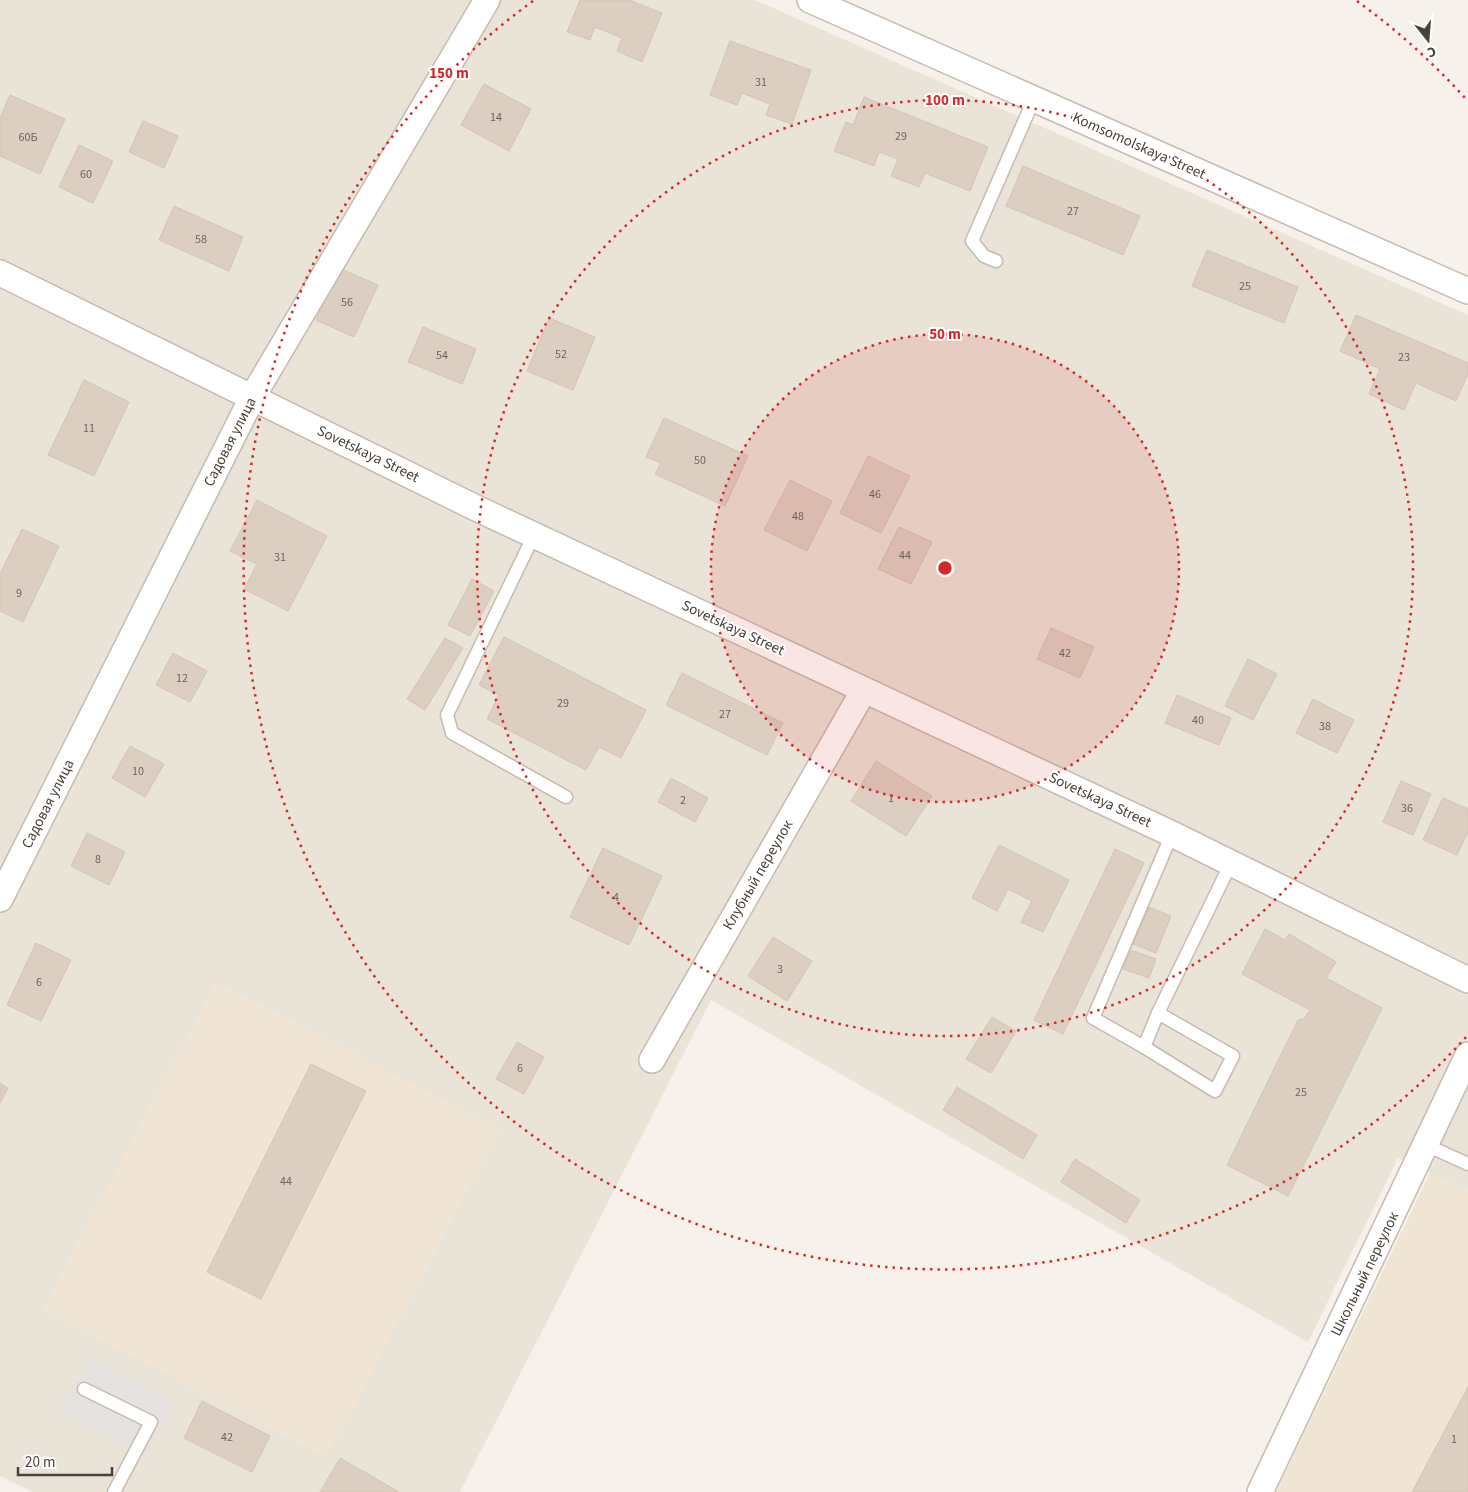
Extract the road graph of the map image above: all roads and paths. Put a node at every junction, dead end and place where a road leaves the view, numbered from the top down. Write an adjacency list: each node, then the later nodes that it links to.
1 (486, 0): 7 (street, Садовая улица)
2 (810, 0): 3 (street, Komsomolskaya Street)
3 (1034, 99): 4 (lane); 6 (street, Komsomolskaya Street)
4 (996, 260)
5 (0, 273): 7 (street, Sovetskaya Street)
6 (1468, 292)
7 (253, 396): 8 (street, Sovetskaya Street); 13 (street, Садовая улица)
8 (534, 535): 9 (street, Sovetskaya Street); 10 (lane)
9 (864, 690): 11 (street, Sovetskaya Street); 18 (street, Клубный переулок)
10 (566, 797)
11 (1172, 834): 12 (street, Sovetskaya Street); 16 (lane)
12 (1232, 863): 14 (street, Sovetskaya Street); 15 (lane)
13 (0, 899)
14 (1468, 980)
15 (1158, 1013): 16 (lane); 16 (lane)
16 (1144, 1047)
17 (1468, 1055): 19 (street, Школьный переулок)
18 (652, 1060)
19 (1426, 1144): 20 (lane); 23 (street, Школьный переулок)
20 (1468, 1164)
21 (84, 1389): 22 (lane)
22 (114, 1492)
23 (1260, 1492)

